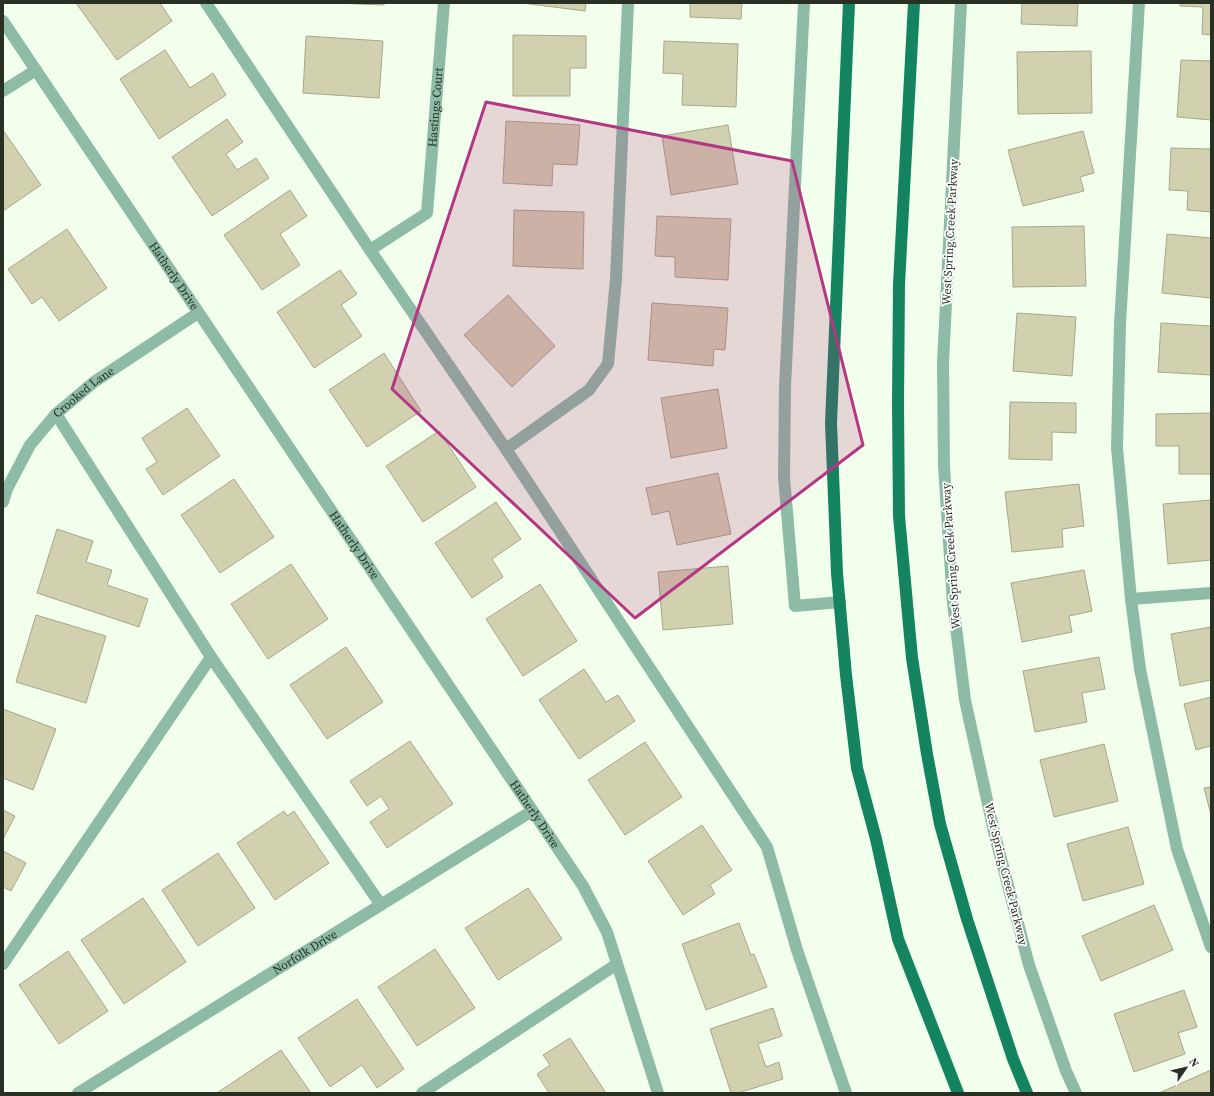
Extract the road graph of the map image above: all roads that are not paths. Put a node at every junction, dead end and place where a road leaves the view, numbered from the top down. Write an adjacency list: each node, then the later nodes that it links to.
1 (206, 3): 12 (street)
2 (444, 3): 12 (street, Hastings Court)
3 (628, 3): 15 (street)
4 (804, 3): 19 (street)
5 (849, 3): 19 (main road)
6 (914, 3): 31 (main road)
7 (961, 3): 32 (street, West Spring Creek Parkway)
8 (1139, 3): 18 (street)
9 (3, 21): 10 (street, Hatherly Drive)
10 (36, 70): 11 (street); 13 (street, Hatherly Drive)
11 (3, 91)
12 (370, 250): 15 (street)
13 (198, 313): 14 (street, Crooked Lane); 21 (street, Hatherly Drive)
14 (56, 414): 16 (street, Crooked Lane); 20 (street)
15 (506, 448): 29 (street)
16 (3, 502)
17 (1211, 593): 18 (street)
18 (1131, 599): 23 (street)
19 (840, 602): 30 (main road)
20 (211, 657): 22 (street); 24 (street)
21 (532, 811): 22 (street, Norfolk Drive); 25 (street, Hatherly Drive)
22 (381, 905): 26 (street, Norfolk Drive)
23 (1211, 947)
24 (3, 964)
25 (617, 964): 27 (street); 28 (street, Hatherly Drive)
26 (78, 1093)
27 (422, 1093)
28 (658, 1093)
29 (846, 1093)
30 (958, 1093)
31 (1027, 1093)
32 (1076, 1093)

